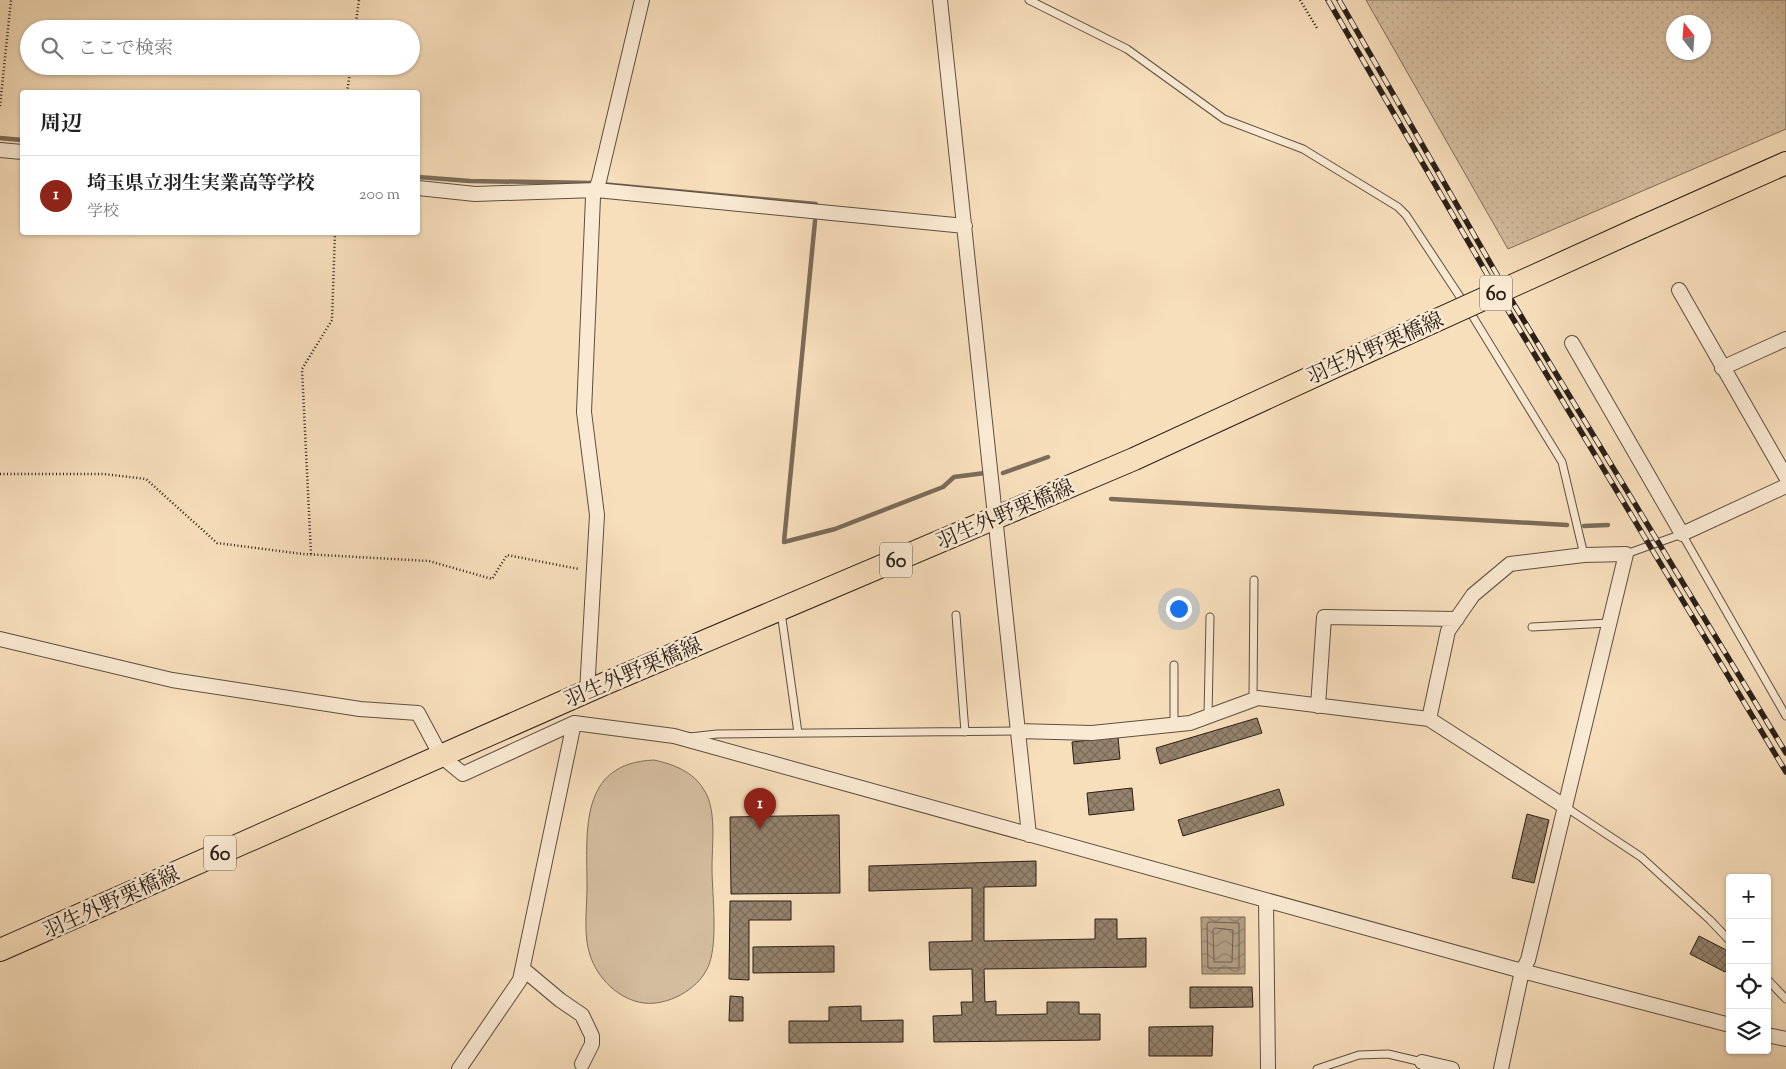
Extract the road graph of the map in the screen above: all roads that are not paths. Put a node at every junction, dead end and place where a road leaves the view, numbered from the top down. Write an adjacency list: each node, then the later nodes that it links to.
1 (642, 0): 8 (street)
2 (940, 0): 9 (street)
3 (1029, 0): 19 (lane)
4 (0, 150): 5 (street)
5 (20, 152)
6 (1786, 163): 16 (main road, 羽生外野栗橋線 / 60, bridge)
7 (420, 188): 8 (street)
8 (596, 190): 9 (street); 29 (street)
9 (964, 226): 16 (street)
10 (1679, 290): 13 (street)
11 (1786, 339): 13 (street)
12 (1572, 343): 17 (street)
13 (1722, 368): 14 (street)
14 (1786, 477)
15 (1786, 486): 17 (street)
16 (996, 518): 21 (main road, 羽生外野栗橋線 / 60); 37 (street)
17 (1682, 534): 18 (lane); 33 (lane)
18 (1626, 554): 19 (street); 25 (street)
19 (1584, 555): 24 (street)
20 (1254, 580): 30 (lane)
21 (780, 609): 29 (main road, 羽生外野栗橋線 / 60); 39 (lane)
22 (956, 615): 38 (lane)
23 (1210, 617): 32 (lane)
24 (1457, 619): 31 (street); 34 (street)
25 (1609, 623): 26 (lane); 42 (street)
26 (1532, 627)
27 (0, 639): 41 (street)
28 (1174, 664): 36 (lane)
29 (587, 692): 41 (main road, 羽生外野栗橋線 / 60)
30 (1253, 700): 31 (street); 32 (street)
31 (1318, 706): 34 (street)
32 (1208, 716): 36 (street)
33 (1786, 716)
34 (1429, 719): 42 (street)
35 (574, 723): 40 (street); 41 (street); 47 (street)
36 (1174, 725): 37 (street)
37 (1018, 731): 38 (lane); 43 (street)
38 (965, 732): 39 (lane)
39 (798, 733): 40 (lane)
40 (682, 738): 43 (street)
41 (440, 756): 46 (main road, 羽生外野栗橋線 / 60)
42 (1564, 806): 45 (lane); 48 (street)
43 (1029, 835): 44 (street)
44 (1266, 901): 48 (street); 57 (street)
45 (1726, 937)
46 (0, 950)
47 (522, 969): 55 (street); 56 (street)
48 (1522, 971): 51 (street); 60 (street)
49 (1771, 983): 50 (lane)
50 (1786, 999)
51 (1726, 1024)
52 (1771, 1036): 53 (street)
53 (1786, 1040)
54 (1422, 1062): 58 (lane); 59 (street)
55 (581, 1067)
56 (459, 1069)
57 (1268, 1069)
58 (1317, 1069)
59 (1452, 1069)
60 (1501, 1069)

